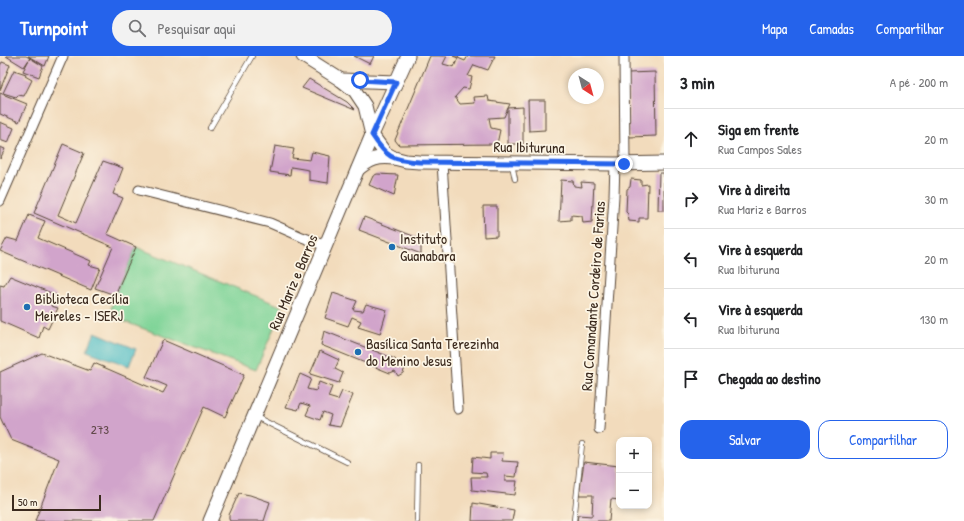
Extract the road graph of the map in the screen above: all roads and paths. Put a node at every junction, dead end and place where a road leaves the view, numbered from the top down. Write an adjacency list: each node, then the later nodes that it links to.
1 (63, 56): 18 (street)
2 (252, 56): 8 (lane)
3 (303, 56): 6 (street)
4 (408, 56): 7 (street, Rua Mariz e Barros)
5 (624, 56): 14 (street, Rua Comandante Cordeiro de Farias)
6 (341, 80): 7 (street); 9 (street)
7 (396, 82): 9 (street, Rua Mariz e Barros)
8 (210, 128)
9 (372, 135): 10 (street); 15 (street, Rua Mariz e Barros)
10 (394, 158): 11 (street, Rua Ibituruna); 15 (street, Rua Ibituruna)
11 (442, 163): 12 (street, Rua Ibituruna); 20 (street)
12 (511, 163): 14 (street, Rua Ibituruna); 16 (lane)
13 (664, 163): 14 (street, Rua Ibituruna)
14 (620, 164): 22 (street, Rua Comandante Cordeiro de Farias)
15 (358, 169): 19 (street, Rua Mariz e Barros)
16 (515, 179)
17 (139, 190): 19 (street)
18 (0, 201)
19 (326, 246): 21 (street, Rua Mariz e Barros)
20 (458, 408)
21 (254, 416): 24 (lane); 26 (street, Rua Mariz e Barros)
22 (599, 429)
23 (582, 444): 28 (lane)
24 (347, 462)
25 (418, 465): 27 (lane)
26 (210, 521)
27 (417, 521)
28 (574, 521)

